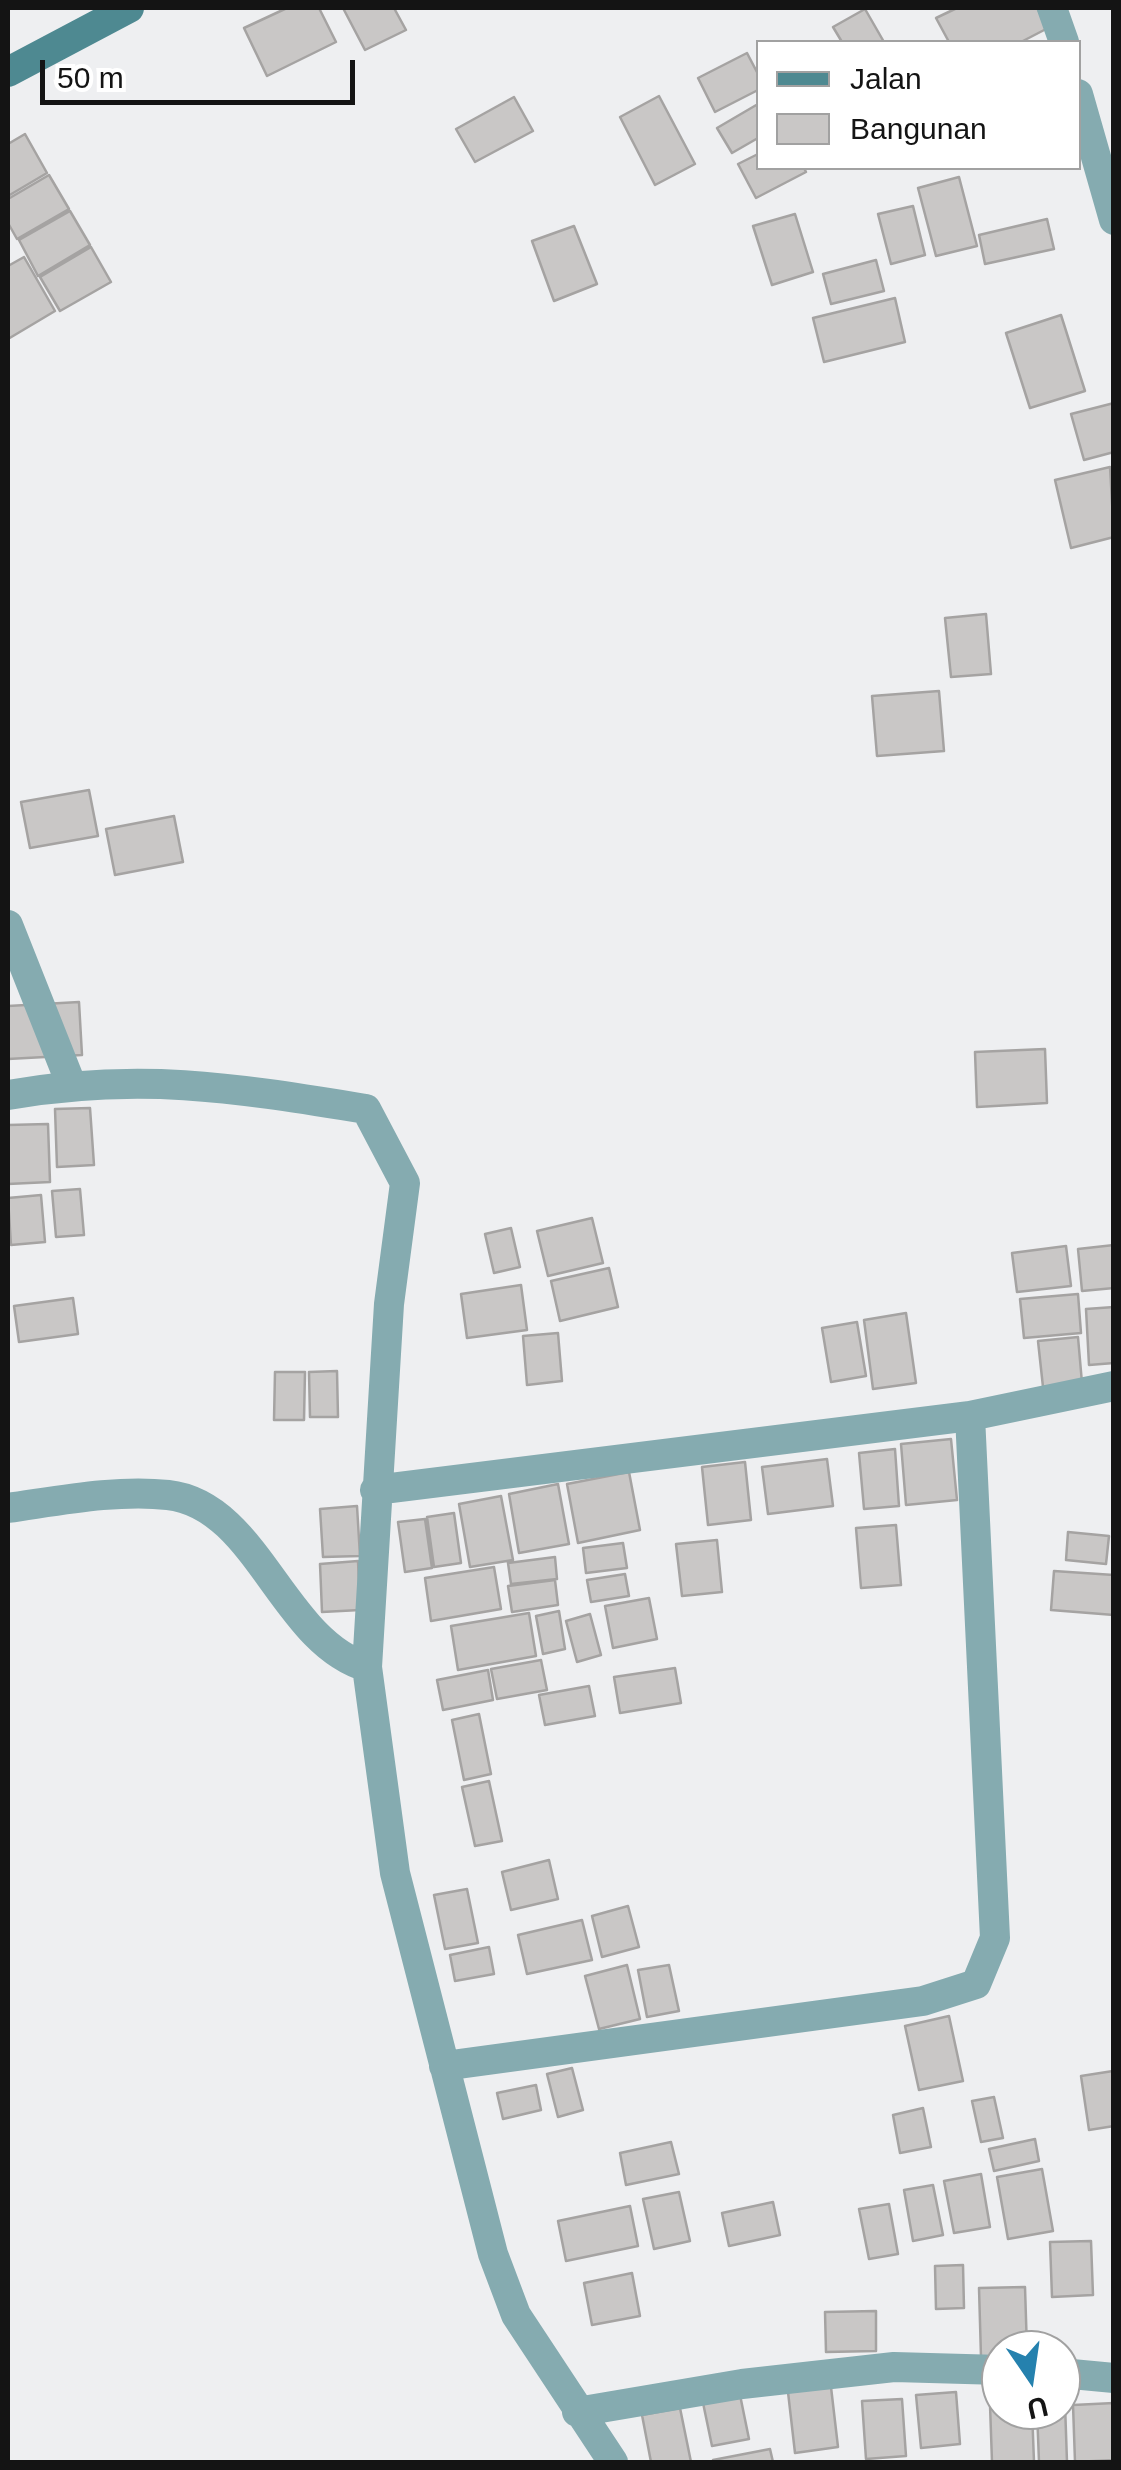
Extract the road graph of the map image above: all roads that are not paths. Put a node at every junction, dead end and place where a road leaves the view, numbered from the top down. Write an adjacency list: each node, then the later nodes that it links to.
1 (128, 8): 4 (main road)
2 (1052, 8): 3 (street)
3 (1063, 40)
4 (8, 72)
5 (1081, 104): 6 (street)
6 (1114, 220)
7 (8, 925): 8 (street)
8 (72, 1084): 9 (street); 12 (street)
9 (8, 1096)
10 (1114, 1386): 11 (street)
11 (970, 1416): 12 (street); 15 (street)
12 (375, 1490): 14 (street)
13 (8, 1508): 14 (street)
14 (367, 1667): 15 (street)
15 (444, 2066): 19 (street)
16 (981, 2369): 19 (street)
17 (1081, 2375): 18 (street)
18 (1114, 2378)
19 (577, 2412): 20 (street)
20 (613, 2462)

